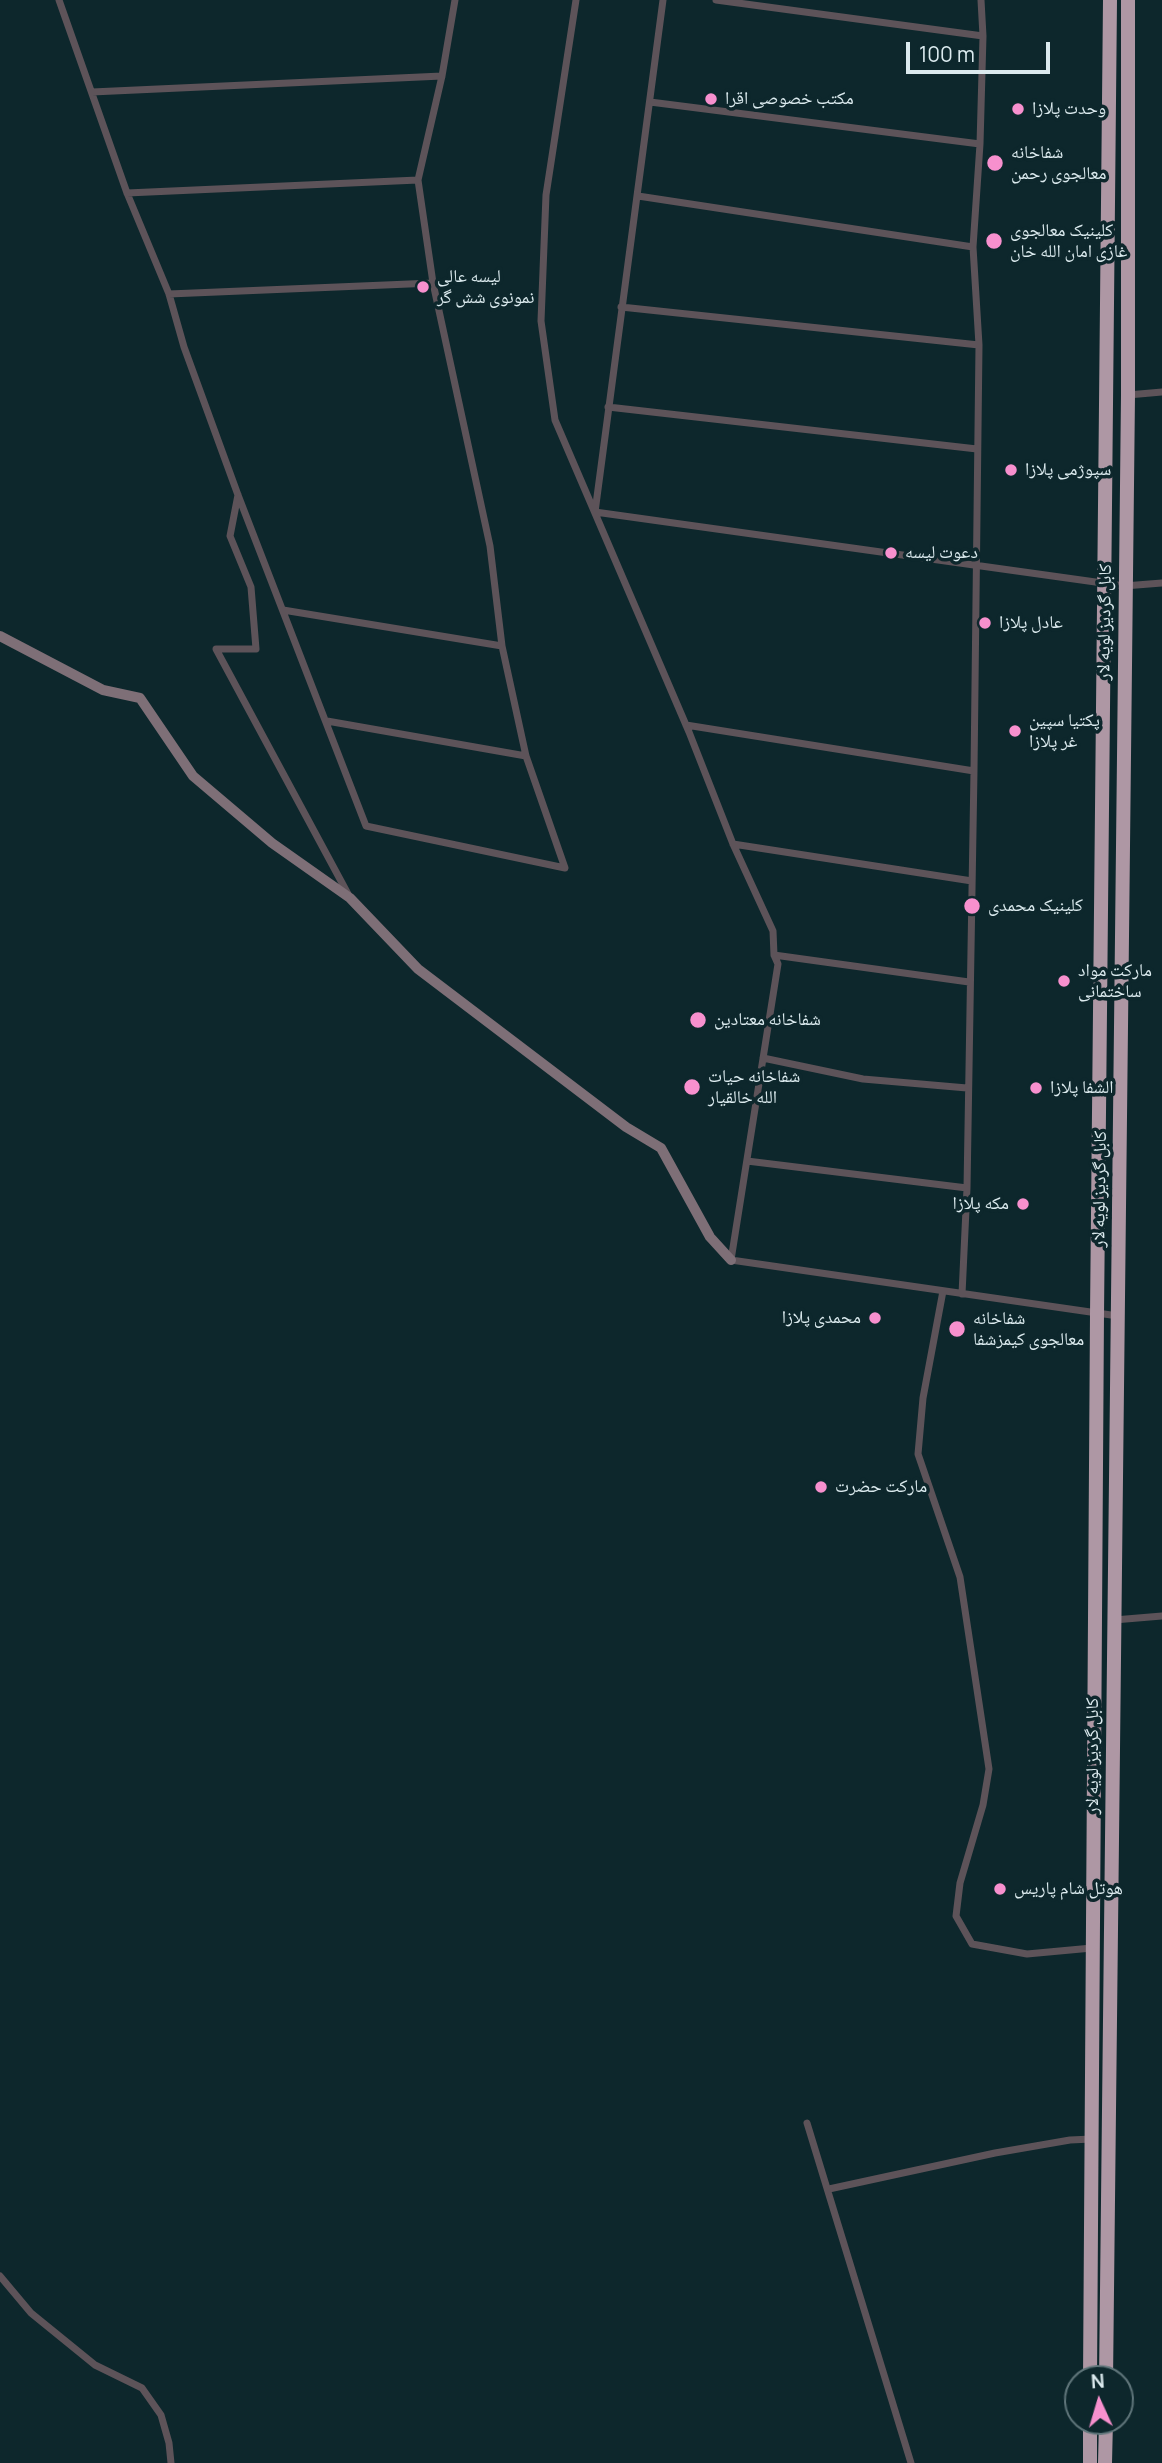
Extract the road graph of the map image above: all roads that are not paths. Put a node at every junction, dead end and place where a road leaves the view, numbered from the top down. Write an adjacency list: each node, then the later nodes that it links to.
1 (59, 0): 11 (street)
2 (455, 0): 10 (street)
3 (576, 0): 27 (street)
4 (663, 0): 12 (street)
5 (716, 0): 9 (street)
6 (981, 0): 9 (street)
7 (1110, 0): 29 (highway, کابل گردیز لویه لار)
8 (1128, 0): 23 (highway, کابل گردیز لویه لار)
9 (982, 36): 13 (street)
10 (442, 76): 11 (street); 14 (street)
11 (92, 92): 15 (street)
12 (650, 102): 13 (street); 16 (street)
13 (980, 144): 17 (street)
14 (418, 180): 15 (street); 18 (street)
15 (127, 192): 19 (street)
16 (638, 197): 17 (street); 20 (street)
17 (973, 247): 21 (street)
18 (433, 283): 19 (street); 34 (street)
19 (169, 295): 26 (street)
20 (621, 307): 21 (street); 24 (street)
21 (979, 345): 25 (street)
22 (1162, 392): 23 (street)
23 (1128, 395): 31 (highway, کابل گردیز لویه لار)
24 (608, 407): 25 (street); 27 (street)
25 (977, 449): 28 (street)
26 (239, 495): 32 (street); 41 (street)
27 (595, 512): 28 (street); 36 (street)
28 (976, 565): 29 (street); 38 (street)
29 (1105, 583): 31 (street); 51 (highway, کابل گردیز لویه لار)
30 (1162, 583): 31 (street)
31 (1125, 586): 52 (highway, کابل گردیز لویه لار)
32 (283, 610): 34 (street); 35 (street)
33 (0, 636): 41 (street)
34 (502, 646): 37 (street)
35 (327, 721): 37 (street); 37 (street)
36 (685, 725): 38 (street); 39 (street)
37 (526, 756)
38 (974, 771): 40 (street)
39 (733, 844): 40 (street); 42 (street)
40 (972, 881): 43 (street)
41 (350, 898): 48 (street)
42 (774, 955): 43 (street); 44 (street)
43 (969, 982): 45 (street)
44 (763, 1058): 45 (street); 46 (street)
45 (967, 1088): 47 (street)
46 (747, 1161): 47 (street); 48 (street)
47 (967, 1188): 50 (street)
48 (730, 1260): 49 (street)
49 (943, 1291): 50 (street); 55 (street)
50 (962, 1294): 51 (street)
51 (1097, 1313): 52 (street); 55 (highway, کابل گردیز لویه لار)
52 (1118, 1316): 54 (highway, کابل گردیز لویه لار)
53 (1162, 1616): 54 (street)
54 (1113, 1620): 61 (highway, کابل گردیز لویه لار)
55 (1092, 1948): 57 (highway, کابل گردیز لویه لار)
56 (807, 2123): 58 (street)
57 (1092, 2138): 58 (street); 60 (highway, کابل گردیز لویه لار)
58 (829, 2189): 65 (street)
59 (0, 2276): 64 (street)
60 (1090, 2365)
61 (1106, 2365)
62 (1090, 2435): 66 (highway)
63 (1105, 2435): 67 (highway)
64 (171, 2463)
65 (911, 2463)
66 (1090, 2463)
67 (1105, 2463)

